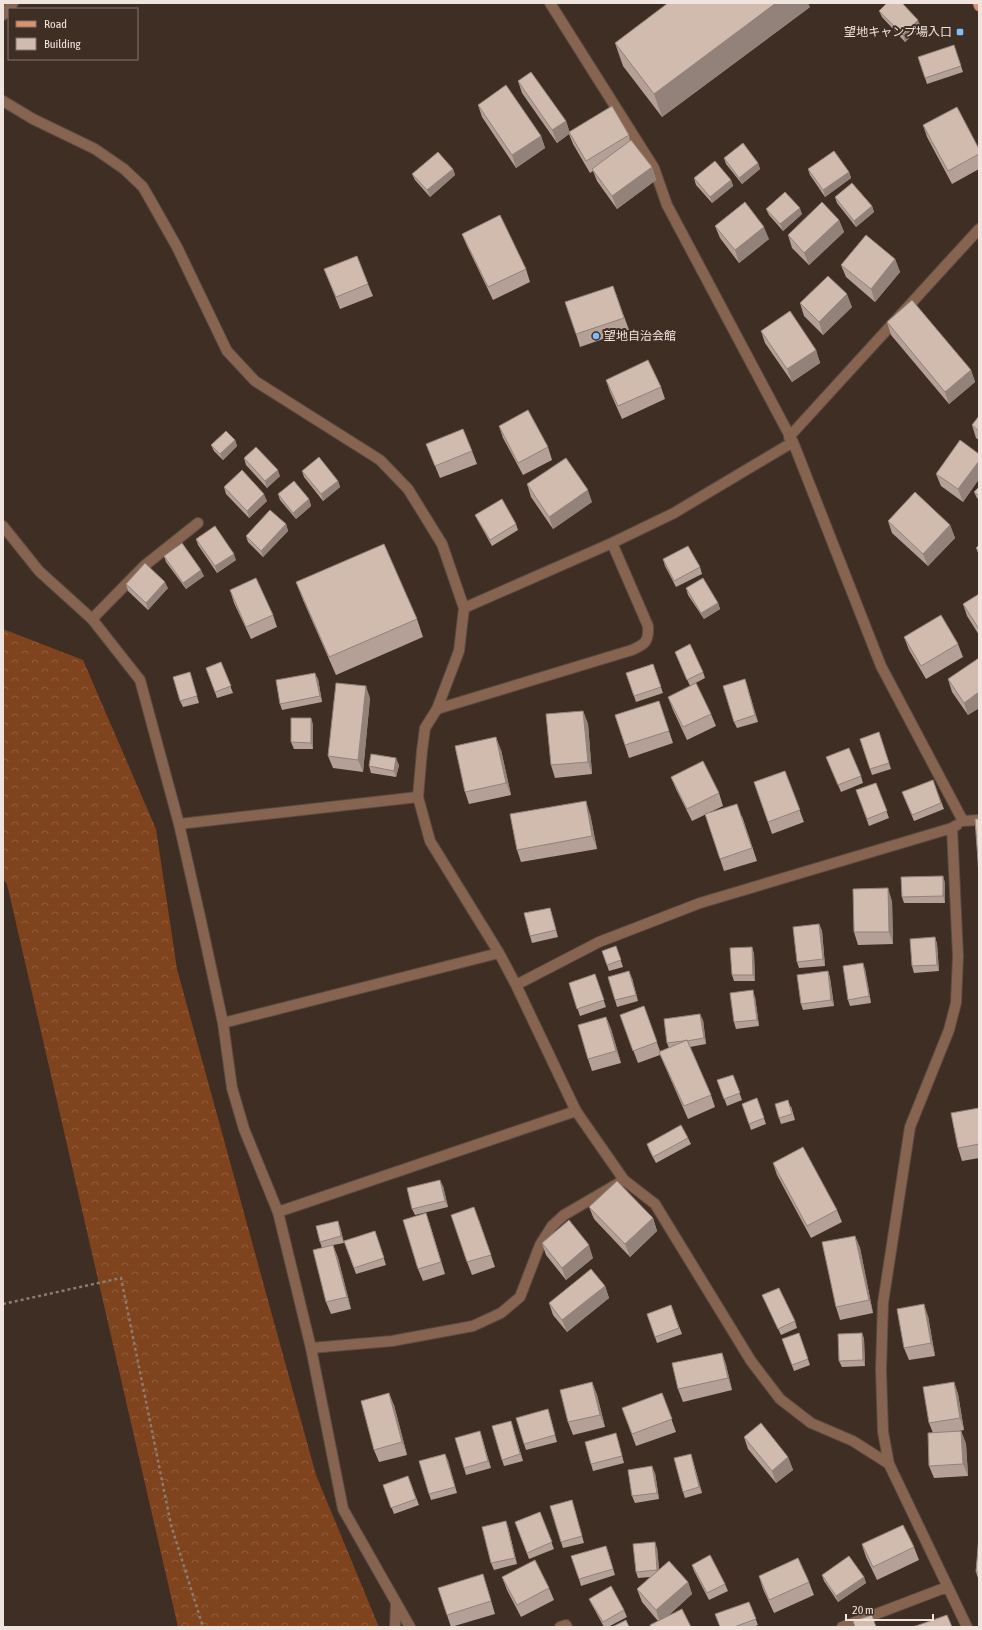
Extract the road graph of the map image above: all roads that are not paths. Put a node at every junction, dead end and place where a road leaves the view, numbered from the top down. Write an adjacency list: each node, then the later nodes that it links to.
1 (550, 3): 6 (street)
2 (978, 3): 3 (main road)
3 (979, 6)
4 (3, 101): 10 (street)
5 (979, 230): 6 (street)
6 (791, 440): 9 (street); 15 (street)
7 (198, 523): 11 (street)
8 (3, 526): 11 (street)
9 (612, 543): 10 (street); 12 (street)
10 (464, 608): 12 (street)
11 (92, 619): 16 (street)
12 (437, 709): 13 (street)
13 (418, 797): 16 (street); 18 (street)
14 (979, 820): 15 (street)
15 (964, 821): 17 (street)
16 (179, 824): 20 (street)
17 (952, 828): 19 (street); 25 (street)
18 (499, 953): 19 (street); 20 (street)
19 (516, 985): 21 (street)
20 (223, 1023): 23 (street)
21 (576, 1111): 22 (street); 23 (street)
22 (624, 1180): 24 (street); 25 (street)
23 (278, 1212): 24 (street)
24 (311, 1348): 27 (street)
25 (889, 1464): 26 (street)
26 (947, 1587): 32 (street); 33 (street)
27 (396, 1603): 28 (street); 29 (street)
28 (395, 1627)
29 (410, 1627)
30 (560, 1627): 31 (street)
31 (566, 1627)
32 (842, 1627)
33 (967, 1627)

